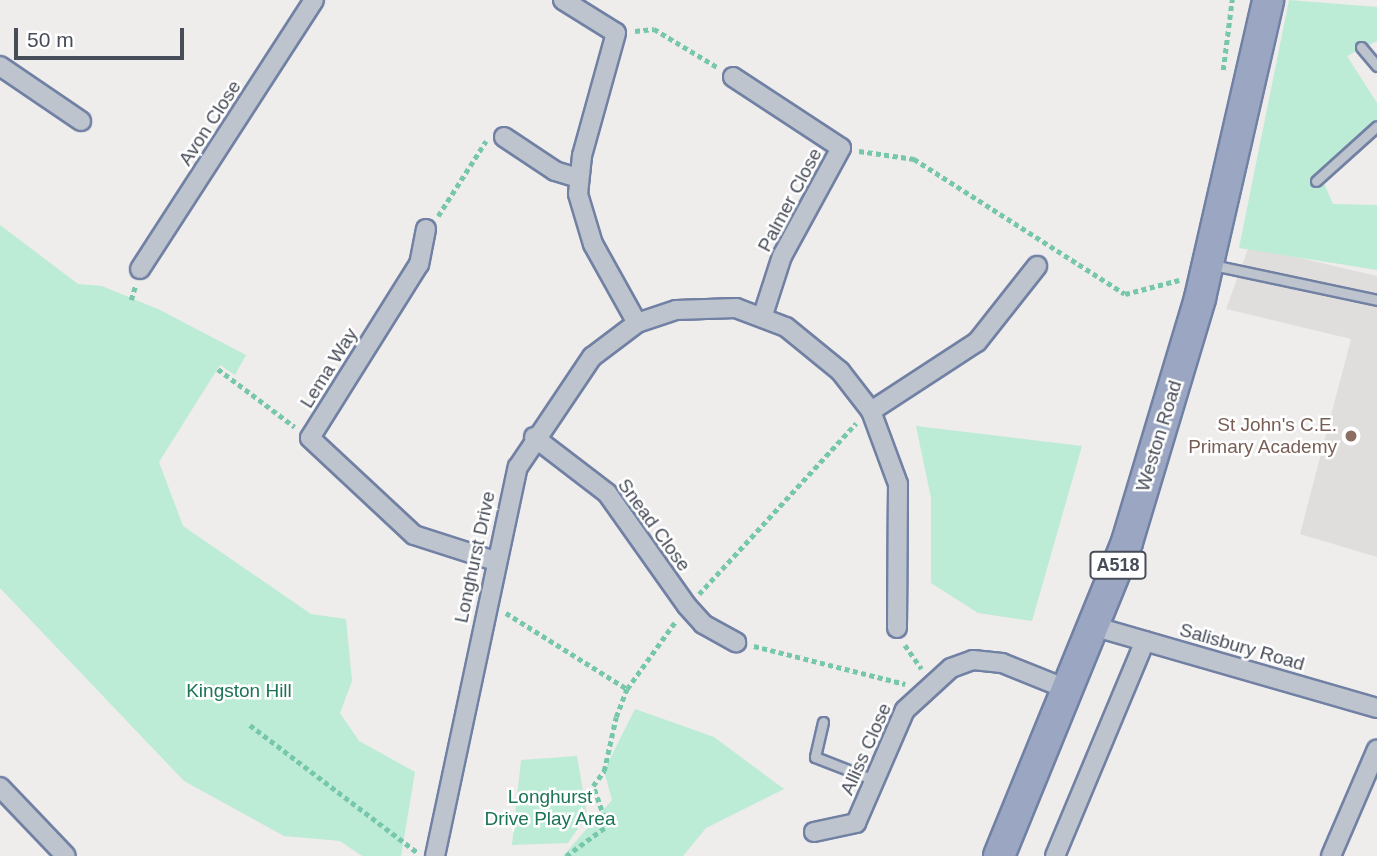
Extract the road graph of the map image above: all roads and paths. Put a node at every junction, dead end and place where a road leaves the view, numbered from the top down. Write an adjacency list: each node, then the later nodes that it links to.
1 (314, 0): 20 (street, Avon Close)
2 (563, 0): 5 (street)
3 (1232, 0): 10 (path)
4 (1268, 0): 18 (highway, Weston Road / A518)
5 (617, 33): 9 (path); 15 (street)
6 (1361, 47): 8 (lane)
7 (0, 66): 11 (street)
8 (1377, 66)
9 (733, 77): 14 (street, Palmer Close)
10 (1221, 85)
11 (81, 121)
12 (1377, 126): 16 (lane)
13 (504, 137): 15 (street); 17 (path)
14 (841, 148): 21 (path); 24 (street, Palmer Close)
15 (578, 178): 25 (street)
16 (1316, 181)
17 (426, 229): 29 (street, Lema Way)
18 (1196, 266): 21 (path); 21 (path); 23 (lane); 33 (highway, Weston Road / A518)
19 (1037, 267): 27 (street)
20 (140, 269)
21 (1182, 279): 22 (path)
22 (1179, 292)
23 (1377, 300)
24 (762, 315): 25 (street, Longhurst Drive); 27 (street, Longhurst Drive)
25 (637, 323): 28 (street, Longhurst Drive)
26 (218, 369): 29 (path)
27 (871, 411): 32 (path); 34 (street, Longhurst Drive)
28 (534, 437): 30 (street, Longhurst Drive); 32 (street, Snead Close)
29 (310, 438): 30 (street, Lema Way)
30 (495, 561): 31 (street, Longhurst Drive)
31 (487, 601): 38 (path); 49 (street, Longhurst Drive)
32 (687, 606): 36 (street, Snead Close); 38 (path)
33 (1096, 627): 35 (street, Salisbury Road); 39 (highway, Weston Road / A518)
34 (897, 628): 37 (path)
35 (1145, 641): 40 (street, Salisbury Road); 52 (street)
36 (736, 642): 37 (path)
37 (928, 684): 39 (street); 44 (street, Alliss Close)
38 (626, 689): 50 (path)
39 (1069, 690): 51 (highway, Weston Road / A518)
40 (1377, 708)
41 (823, 722): 44 (lane)
42 (250, 725): 48 (path)
43 (1377, 749): 53 (street)
44 (874, 780): 46 (street, Alliss Close)
45 (0, 787): 47 (street)
46 (814, 832)
47 (66, 856)
48 (425, 856)
49 (435, 856)
50 (566, 856)
51 (999, 856)
52 (1055, 856)
53 (1331, 856)

